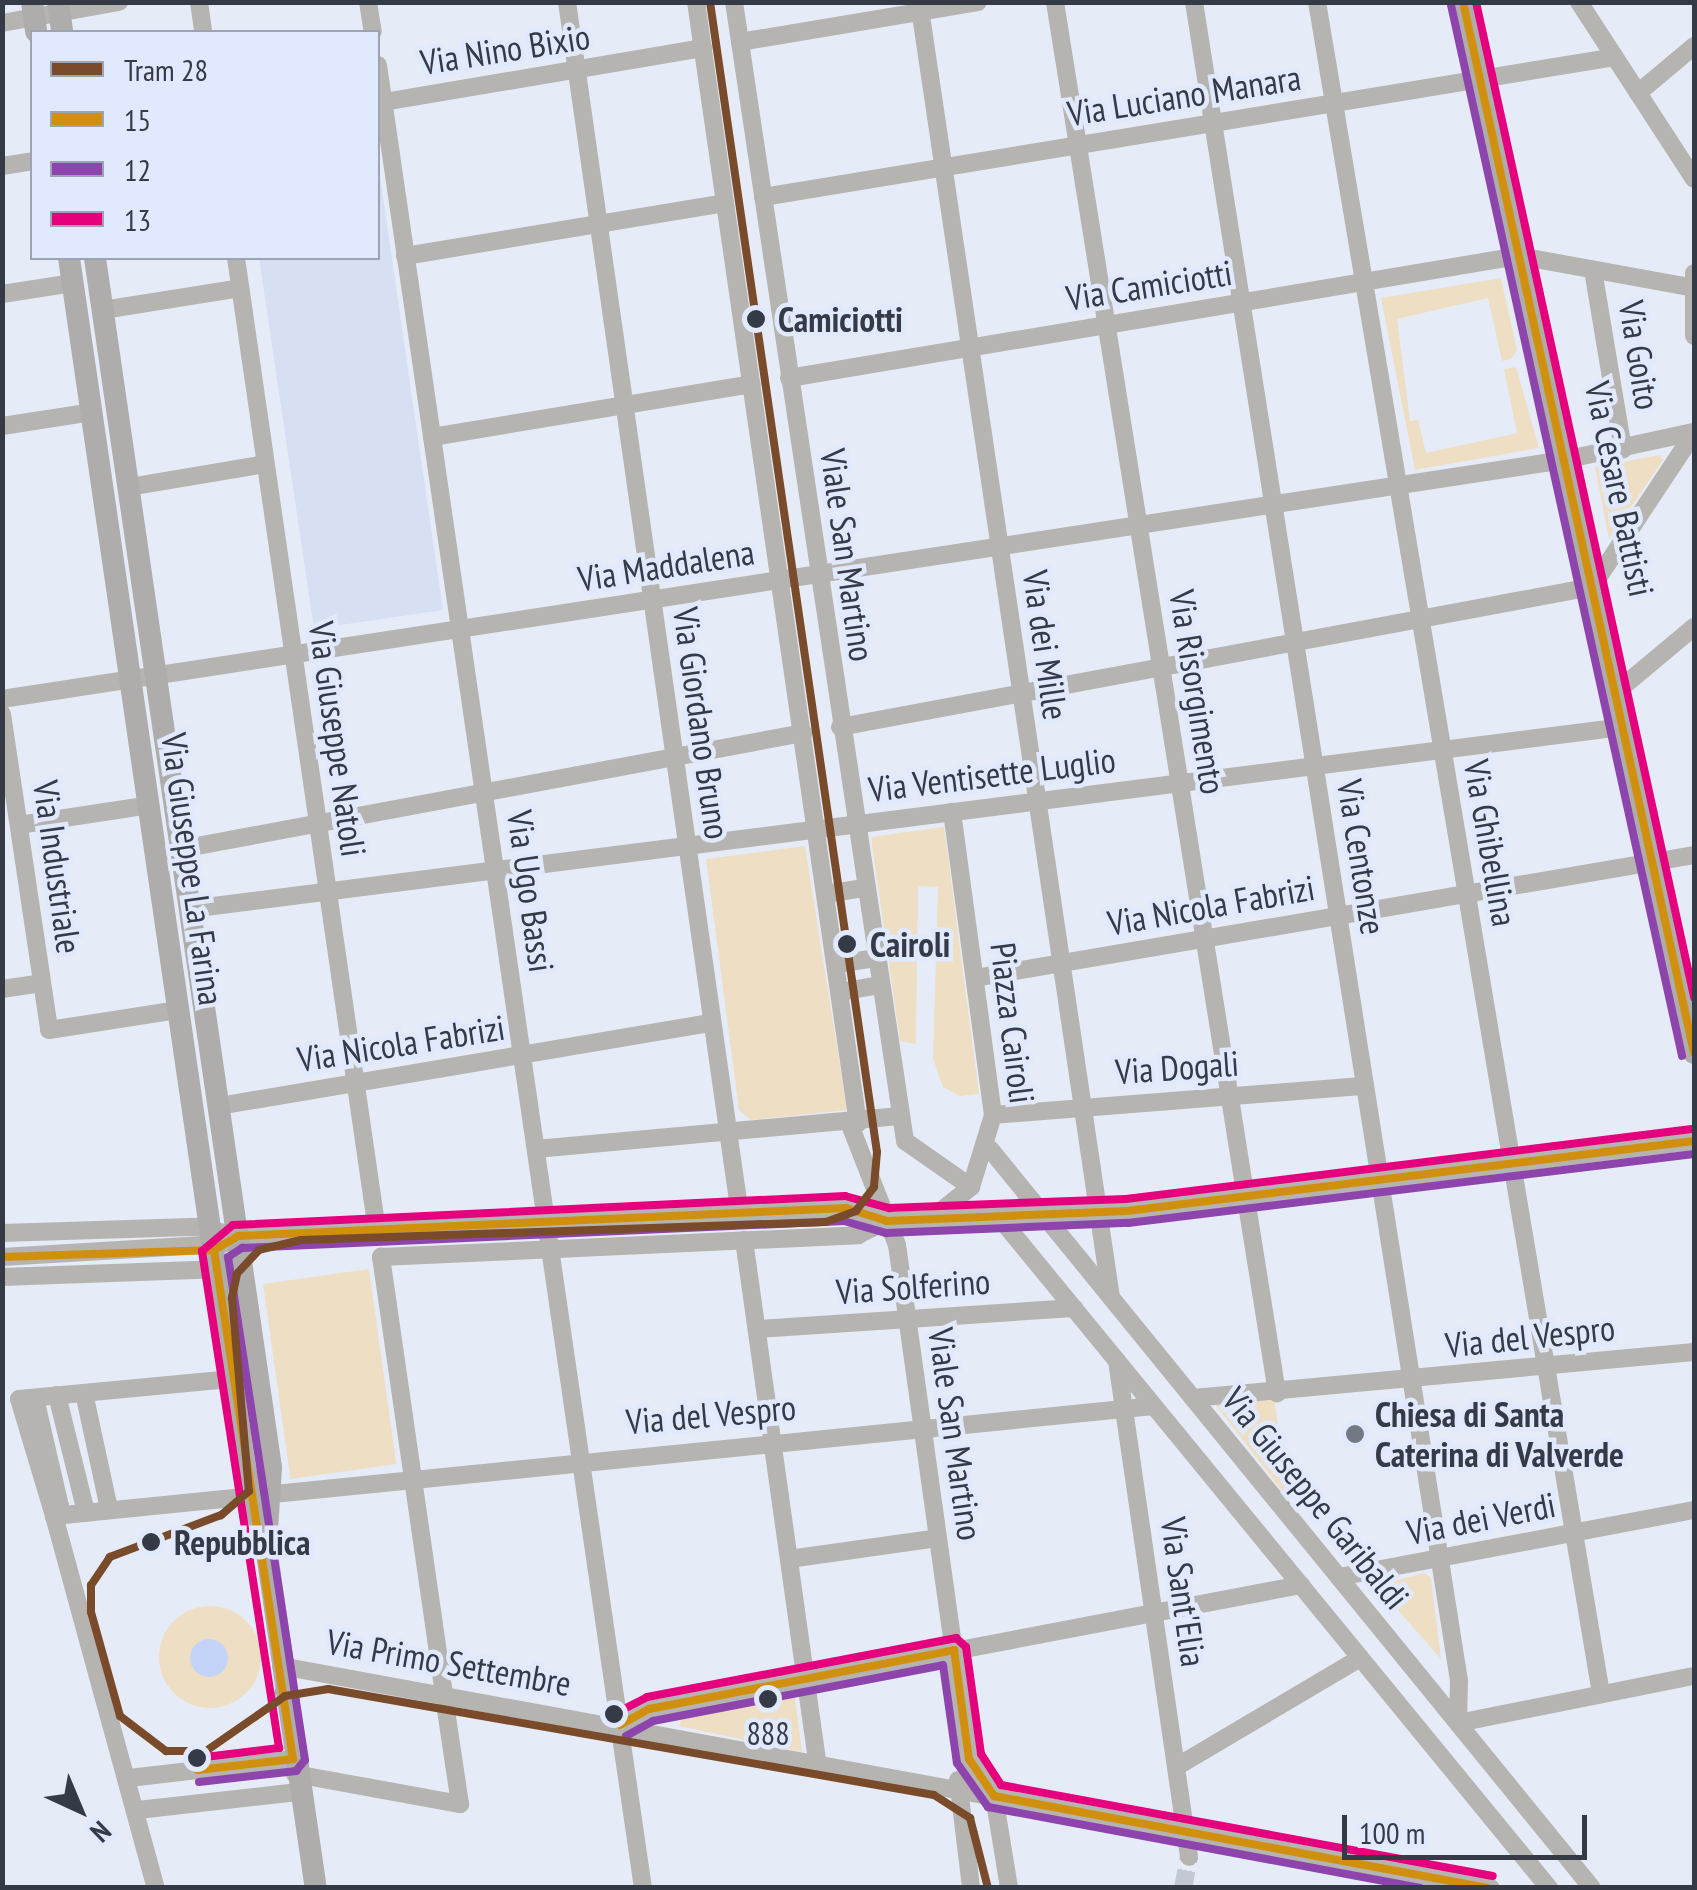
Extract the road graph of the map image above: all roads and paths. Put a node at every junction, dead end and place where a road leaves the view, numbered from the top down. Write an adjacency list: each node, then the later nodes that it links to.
1 (119, 2): 15 (street)
2 (199, 2): 18 (street)
3 (368, 2): 19 (street)
4 (567, 2): 24 (street, Via Giordano Bruno)
5 (696, 2): 22 (street, Viale San Martino)
6 (734, 2): 20 (street, Viale San Martino)
7 (978, 2): 14 (street)
8 (1055, 2): 30 (street, Via Risorgimento)
9 (1194, 2): 29 (street, Via Centonze)
10 (1317, 2): 28 (street, Via Ghibellina)
11 (1463, 2): 25 (main road, Via Cesare Battisti)
12 (1477, 2): 25 (main road, Via Cesare Battisti)
13 (1579, 2): 23 (street)
14 (920, 7): 20 (street); 33 (street, Via dei Mille)
15 (60, 16): 16 (street)
16 (34, 18): 17 (street)
17 (2, 22)
18 (203, 30)
19 (373, 30)
20 (740, 42): 35 (street, Viale San Martino)
21 (1694, 46): 26 (street)
22 (703, 48): 24 (street, Via Nino Bixio); 36 (street, Viale San Martino)
23 (1615, 57): 25 (street, Via Luciano Manara); 26 (street)
24 (576, 70): 27 (street, Via Nino Bixio); 37 (street, Via Giordano Bruno)
25 (1487, 78): 28 (street, Via Luciano Manara); 39 (main road, Via Cesare Battisti)
26 (1638, 93): 34 (street)
27 (380, 102): 38 (street, Via Ugo Bassi)
28 (1334, 103): 29 (street, Via Luciano Manara); 45 (street, Via Ghibellina)
29 (1213, 123): 30 (street, Via Luciano Manara); 49 (street, Via Centonze)
30 (1078, 145): 33 (street, Via Luciano Manara); 51 (street, Via Risorgimento)
31 (30, 160): 32 (street)
32 (2, 166)
33 (943, 167): 35 (street, Via Luciano Manara); 53 (street, Via dei Mille)
34 (1694, 179)
35 (763, 197): 54 (street, Viale San Martino)
36 (725, 203): 37 (street); 55 (street, Viale San Martino)
37 (598, 224): 38 (street); 56 (street, Via Giordano Bruno)
38 (405, 256): 60 (street, Via Ugo Bassi)
39 (1526, 256): 43 (street); 45 (street, Via Camiciotti); 62 (main road, Via Cesare Battisti)
40 (69, 260): 46 (main road, Via Giuseppe La Farina)
41 (95, 260): 50 (main road, Via Giuseppe La Farina)
42 (236, 260): 47 (street, Via Giuseppe Natoli)
43 (1593, 270): 44 (street); 61 (street, Via Goito)
44 (1692, 280): 52 (street)
45 (1364, 282): 49 (street, Via Camiciotti); 64 (street, Via Ghibellina)
46 (73, 283): 48 (street); 57 (main road, Via Giuseppe La Farina)
47 (240, 288): 50 (street); 63 (street, Via Giuseppe Natoli)
48 (2, 294)
49 (1242, 302): 51 (street, Via Camiciotti); 66 (street, Via Centonze)
50 (103, 310): 65 (main road, Via Giuseppe La Farina)
51 (1106, 325): 53 (street, Via Camiciotti); 67 (street, Via Risorgimento)
52 (1694, 336)
53 (970, 348): 54 (street, Via Camiciotti); 68 (street, Via dei Mille)
54 (789, 378): 69 (street, Viale San Martino)
55 (752, 384): 56 (street); 70 (street, Viale San Martino)
56 (624, 405): 60 (street); 72 (street, Via Giordano Bruno)
57 (92, 412): 58 (street); 80 (main road, Via Giuseppe La Farina)
58 (2, 426)
59 (1694, 432): 61 (street, Via Maddalena); 71 (street)
60 (432, 437): 75 (street, Via Ugo Bassi)
61 (1623, 450): 62 (street, Via Maddalena)
62 (1570, 459): 64 (street, Via Maddalena); 71 (main road, Via Cesare Battisti)
63 (266, 464): 65 (street); 77 (street, Via Giuseppe Natoli)
64 (1398, 486): 66 (street, Via Maddalena); 73 (street, Via Ghibellina)
65 (128, 487): 79 (main road, Via Giuseppe La Farina)
66 (1274, 504): 67 (street, Via Maddalena); 76 (street, Via Centonze)
67 (1138, 525): 68 (street, Via Maddalena); 78 (street, Via Risorgimento)
68 (999, 546): 69 (street, Via Maddalena); 82 (street, Via dei Mille)
69 (818, 574): 70 (street, Via Maddalena); 85 (street, Viale San Martino)
70 (780, 580): 72 (street, Via Maddalena); 87 (street, Viale San Martino)
71 (1597, 581): 73 (street); 81 (main road, Via Cesare Battisti)
72 (652, 600): 75 (street, Via Maddalena); 89 (street, Via Giordano Bruno)
73 (1420, 618): 76 (street); 88 (street, Via Ghibellina)
74 (1694, 626): 81 (street)
75 (460, 629): 77 (street, Via Maddalena); 92 (street, Via Ugo Bassi)
76 (1295, 642): 78 (street); 90 (street, Via Centonze)
77 (293, 654): 79 (street, Via Maddalena); 96 (street, Via Giuseppe Natoli)
78 (1161, 667): 82 (street); 91 (street, Via Risorgimento)
79 (156, 676): 80 (street, Via Maddalena); 101 (main road, Via Giuseppe La Farina)
80 (130, 679): 83 (street, Via Maddalena); 94 (main road, Via Giuseppe La Farina)
81 (1621, 688): 86 (main road, Via Cesare Battisti); 103 (main road, Via Cesare Battisti)
82 (1020, 693): 85 (street); 93 (street, Via dei Mille)
83 (2, 699)
84 (2, 714): 98 (street, Via Industriale)
85 (840, 726): 97 (street, Viale San Martino)
86 (1623, 726): 88 (street, Via Ventisette Luglio); 103 (main road, Via Cesare Battisti)
87 (803, 733): 89 (street); 99 (street, Viale San Martino)
88 (1442, 750): 90 (street, Via Ventisette Luglio); 108 (street, Via Ghibellina)
89 (674, 757): 92 (street); 100 (street, Via Giordano Bruno)
90 (1314, 766): 91 (street, Via Ventisette Luglio); 110 (street, Via Centonze)
91 (1180, 783): 93 (street, Via Ventisette Luglio); 111 (street, Via Risorgimento)
92 (484, 793): 96 (street); 104 (street, Via Ugo Bassi)
93 (1036, 801): 95 (street, Via Ventisette Luglio); 113 (street, Via dei Mille)
94 (148, 805): 98 (street); 121 (main road, Via Giuseppe La Farina)
95 (952, 812): 97 (street, Via Ventisette Luglio); 115 (street, Piazza Cairoli)
96 (318, 824): 101 (street); 106 (street, Via Giuseppe Natoli)
97 (854, 824): 99 (street, Via Ventisette Luglio); 105 (street, Viale San Martino)
98 (19, 825): 116 (street, Via Industriale)
99 (816, 829): 100 (street, Via Ventisette Luglio); 107 (street, Viale San Martino)
100 (687, 846): 104 (street, Via Ventisette Luglio); 122 (street, Via Giordano Bruno)
101 (181, 849): 109 (main road, Via Giuseppe La Farina)
102 (1694, 855): 103 (street, Via Nicola Fabrizi)
103 (1659, 861): 108 (street, Via Nicola Fabrizi); 119 (main road, Via Cesare Battisti); 123 (main road, Via Cesare Battisti)
104 (495, 870): 106 (street, Via Ventisette Luglio); 124 (street, Via Ugo Bassi)
105 (864, 888): 107 (street); 112 (street, Viale San Martino)
106 (328, 891): 109 (street, Via Ventisette Luglio); 125 (street, Via Giuseppe Natoli)
107 (826, 894): 114 (street, Viale San Martino)
108 (1466, 894): 110 (street, Via Nicola Fabrizi); 137 (street, Via Ghibellina)
109 (190, 908): 128 (main road, Via Giuseppe La Farina)
110 (1338, 916): 111 (street, Via Nicola Fabrizi); 126 (street, Via Centonze)
111 (1204, 939): 113 (street, Via Nicola Fabrizi); 127 (street, Via Risorgimento)
112 (876, 958): 114 (street); 117 (street, Viale San Martino)
113 (1060, 963): 115 (street, Via Nicola Fabrizi); 129 (street, Via dei Mille)
114 (836, 964): 120 (street, Viale San Martino)
115 (975, 978): 130 (street, Piazza Cairoli)
116 (42, 983): 118 (street); 121 (street, Via Industriale)
117 (880, 985): 120 (street); 131 (street, Viale San Martino)
118 (2, 989)
119 (1694, 990)
120 (840, 992): 132 (street, Viale San Martino)
121 (178, 1010): 152 (main road, Via Giuseppe La Farina)
122 (712, 1023): 124 (street, Via Nicola Fabrizi); 133 (street, Via Giordano Bruno)
123 (1694, 1053)
124 (522, 1056): 125 (street, Via Nicola Fabrizi); 136 (street, Via Ugo Bassi)
125 (355, 1083): 128 (street, Via Nicola Fabrizi); 148 (street, Via Giuseppe Natoli)
126 (1365, 1086): 127 (street, Via Dogali); 138 (street, Via Centonze)
127 (1230, 1096): 129 (street, Via Dogali); 140 (street, Via Risorgimento)
128 (219, 1106): 150 (main road, Via Giuseppe La Farina)
129 (1081, 1108): 130 (street, Via Dogali); 141 (street, Via dei Mille)
130 (994, 1115): 135 (street, Piazza Cairoli)
131 (900, 1116): 132 (street); 139 (street)
132 (854, 1124): 133 (street); 146 (street, Viale San Martino)
133 (728, 1135): 136 (street); 142 (street, Via Giordano Bruno)
134 (1694, 1141): 137 (street)
135 (990, 1149): 139 (street, Piazza Cairoli); 143 (street, Via Giuseppe Garibaldi)
136 (536, 1150): 147 (street, Via Ugo Bassi)
137 (1512, 1166): 138 (street); 162 (street, Via Ghibellina)
138 (1380, 1183): 140 (street); 164 (street, Via Centonze)
139 (971, 1187): 145 (street, Piazza Cairoli)
140 (1246, 1200): 141 (street); 167 (street, Via Risorgimento)
141 (1096, 1212): 143 (street); 156 (street, Via dei Mille)
142 (740, 1214): 146 (street); 147 (street)
143 (1043, 1215): 144 (street); 156 (street, Via Giuseppe Garibaldi)
144 (999, 1216): 145 (street); 157 (street, Via Giuseppe Garibaldi)
145 (932, 1219): 146 (street)
146 (887, 1221): 151 (street); 158 (street, Viale San Martino)
147 (546, 1223): 148 (street); 153 (street, Via Ugo Bassi)
148 (376, 1230): 150 (street)
149 (2, 1233): 152 (street)
150 (238, 1236): 152 (street); 177 (main road, Via Giuseppe La Farina)
151 (744, 1240): 153 (street); 159 (street)
152 (214, 1249): 154 (street); 155 (street); 163 (main road, Via Giuseppe La Farina)
153 (550, 1250): 175 (street, Via Ugo Bassi); 176 (street)
154 (2, 1257)
155 (2, 1277)
156 (1110, 1296): 169 (street, Via Giuseppe Garibaldi)
157 (1074, 1308): 158 (street, Via Solferino); 161 (street, Via Giuseppe Garibaldi)
158 (907, 1319): 159 (street, Via Solferino); 173 (street, Viale San Martino)
159 (757, 1329): 174 (street)
160 (1694, 1352): 162 (street, Via del Vespro)
161 (1117, 1361): 171 (street, Via Giuseppe Garibaldi); 172 (street, Via Sant'Elia)
162 (1546, 1367): 164 (street, Via del Vespro); 183 (street, Via Ghibellina)
163 (232, 1378): 166 (street); 178 (main road, Via Giuseppe La Farina)
164 (1411, 1380): 167 (street, Via del Vespro); 187 (street, Via Centonze)
165 (2, 1388): 170 (street)
166 (84, 1393): 168 (street); 179 (street)
167 (1277, 1393): 169 (street, Via del Vespro)
168 (57, 1396): 170 (street); 181 (street)
169 (1193, 1398): 188 (street, Via Giuseppe Garibaldi)
170 (27, 1399): 182 (street)
171 (1154, 1406): 172 (street, Via del Vespro); 189 (street, Via Giuseppe Garibaldi)
172 (1124, 1407): 173 (street, Via del Vespro); 190 (street, Via Sant'Elia)
173 (922, 1427): 174 (street, Via del Vespro); 184 (street, Viale San Martino)
174 (772, 1441): 175 (street, Via del Vespro); 186 (street)
175 (581, 1459): 176 (street, Via del Vespro); 199 (street, Via Ugo Bassi)
176 (412, 1475): 177 (street, Via del Vespro); 197 (street)
177 (274, 1488): 178 (street, Via del Vespro); 185 (main road, Via Giuseppe La Farina)
178 (249, 1491): 179 (street, Via del Vespro); 185 (main road, Via Giuseppe La Farina)
179 (109, 1509): 181 (street, Via del Vespro)
180 (1694, 1510): 183 (street, Via dei Verdi)
181 (86, 1512): 182 (street, Via del Vespro)
182 (54, 1516): 204 (street)
183 (1574, 1533): 187 (street, Via dei Verdi); 196 (street, Via Ghibellina)
184 (938, 1538): 186 (street); 191 (street, Viale San Martino)
185 (266, 1547): 193 (main road)
186 (789, 1559): 195 (street)
187 (1440, 1559): 188 (street, Via dei Verdi); 198 (street, Via Centonze)
188 (1339, 1577): 198 (street, Via Giuseppe Garibaldi)
189 (1300, 1585): 190 (street); 192 (street, Via Giuseppe Garibaldi)
190 (1154, 1613): 191 (street); 202 (street, Via Sant'Elia)
191 (954, 1650): 195 (street); 200 (street, Viale San Martino)
192 (1360, 1658): 202 (street); 217 (street, Via Giuseppe Garibaldi)
193 (281, 1666): 197 (street, Via Primo Settembre); 203 (main road)
194 (1694, 1676): 196 (street)
195 (806, 1679): 199 (street); 201 (street)
196 (1601, 1694): 198 (street)
197 (445, 1702): 199 (street, Via Primo Settembre); 203 (street)
198 (1458, 1722): 218 (street, Via Giuseppe Garibaldi)
199 (620, 1725): 201 (street, Via Primo Settembre); 213 (street, Via Ugo Bassi)
200 (970, 1759): 205 (street); 206 (street)
201 (818, 1760): 205 (street, Via Primo Settembre)
202 (1176, 1767): 208 (street, Via Sant'Elia)
203 (296, 1775): 204 (street); 207 (street); 212 (main road)
204 (129, 1778): 207 (street)
205 (955, 1786): 206 (street, Via Primo Settembre); 214 (street)
206 (994, 1796): 208 (street, Via Primo Settembre); 215 (street)
207 (138, 1810): 211 (street)
208 (1186, 1833): 209 (street, Via Sant'Elia); 210 (street, Via Primo Settembre)
209 (1189, 1858)
210 (1414, 1881): 216 (street, Via Primo Settembre)
211 (156, 1888)
212 (316, 1888)
213 (643, 1888)
214 (972, 1888)
215 (1008, 1888)
216 (1491, 1888)
217 (1549, 1888)
218 (1592, 1888)

